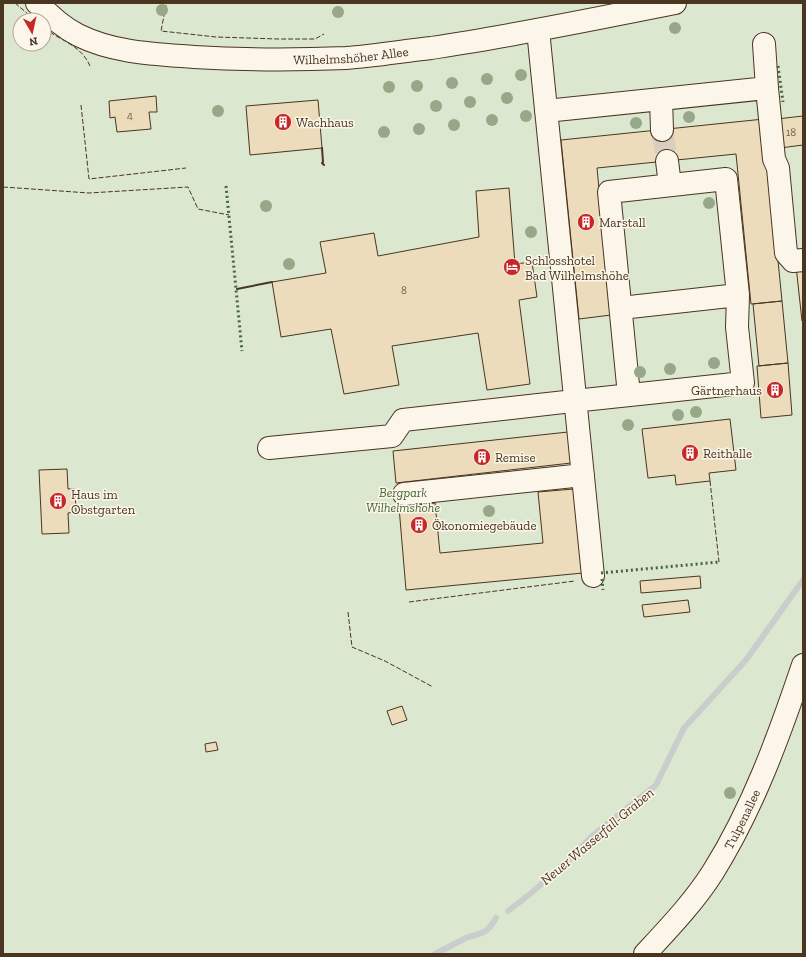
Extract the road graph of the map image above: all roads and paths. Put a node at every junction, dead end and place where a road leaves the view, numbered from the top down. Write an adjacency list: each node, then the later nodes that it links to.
1 (37, 3): 3 (main road, Wilhelmshöher Allee)
2 (675, 3): 3 (main road, Wilhelmshöher Allee)
3 (538, 30): 7 (main road)
4 (764, 44): 5 (main road)
5 (767, 88): 6 (main road); 11 (main road)
6 (661, 99): 7 (main road); 8 (main road)
7 (546, 111): 15 (main road)
8 (662, 130)
9 (667, 161): 10 (main road)
10 (670, 185): 12 (main road); 13 (main road)
11 (803, 260)
12 (738, 295): 13 (main road); 14 (main road)
13 (621, 308): 14 (main road)
14 (629, 395): 15 (main road)
15 (576, 400): 16 (main road); 17 (main road)
16 (269, 448)
17 (583, 475): 18 (main road); 19 (main road)
18 (404, 494)
19 (593, 576)
20 (803, 665): 21 (main road, Tulpenallee)
21 (645, 954)

